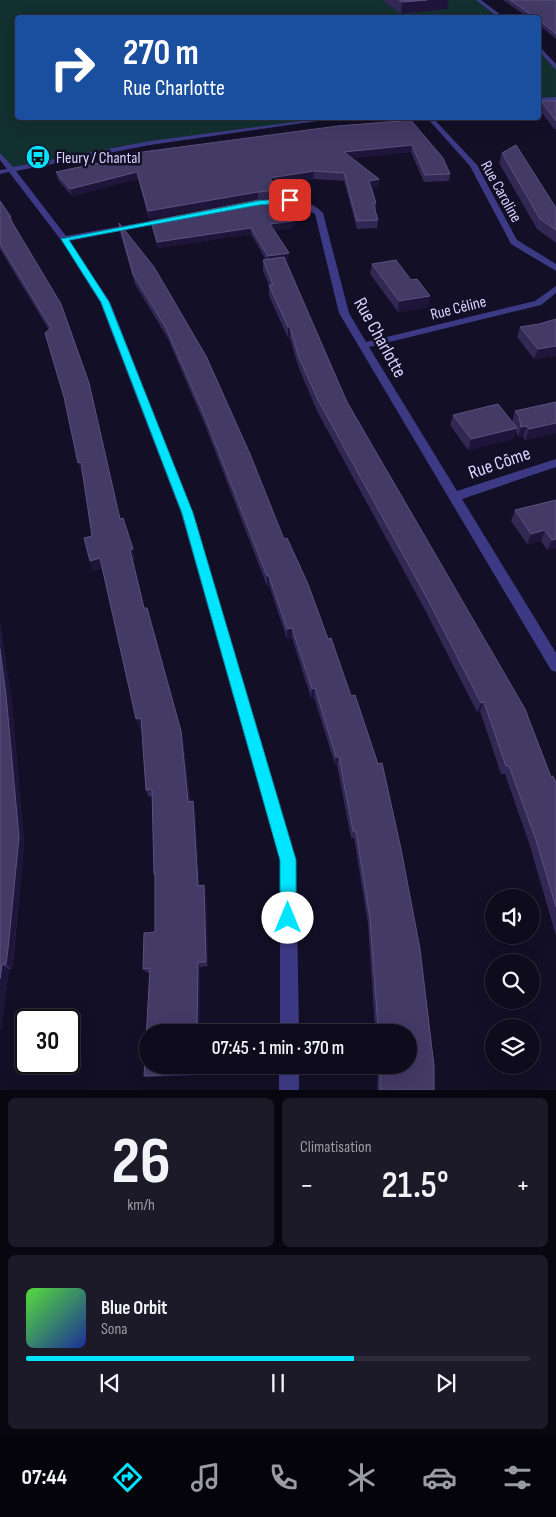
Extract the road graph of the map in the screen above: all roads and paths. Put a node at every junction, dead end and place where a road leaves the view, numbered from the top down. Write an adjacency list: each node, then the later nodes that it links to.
1 (478, 0): 2 (street)
2 (499, 15)
3 (541, 50): 4 (street)
4 (556, 68)
5 (556, 99): 6 (street)
6 (541, 100)
7 (266, 120): 10 (street)
8 (320, 120): 10 (street)
9 (432, 120): 16 (street, Rue Caroline)
10 (270, 126): 12 (street)
11 (0, 155): 12 (street)
12 (5, 171): 15 (street)
13 (258, 203): 18 (street, Rue Charlotte)
14 (181, 217): 15 (street)
15 (64, 239): 22 (street)
16 (556, 268)
17 (556, 289): 18 (street, Rue Céline)
18 (364, 345): 20 (street, Rue Charlotte)
19 (556, 463): 20 (street, Rue Côme)
20 (454, 497): 21 (street, Rue Charlotte)
21 (556, 666)
22 (289, 1024)
23 (289, 1074): 24 (street)
24 (289, 1090)

